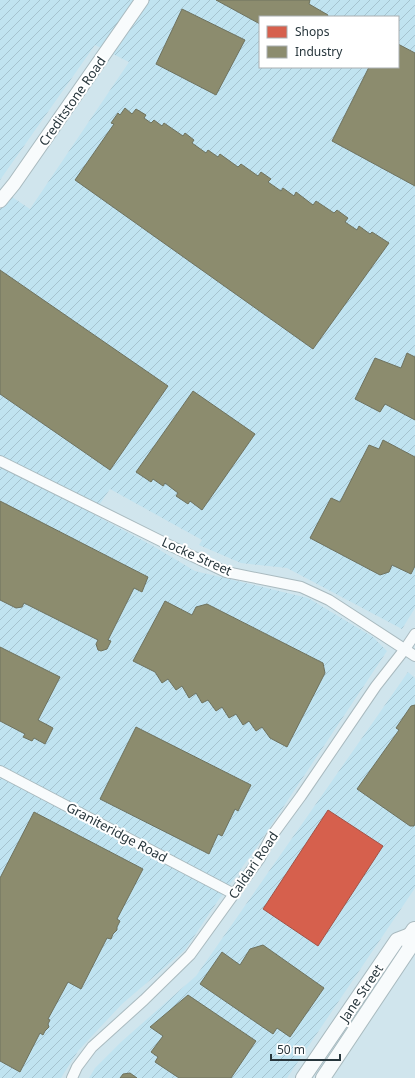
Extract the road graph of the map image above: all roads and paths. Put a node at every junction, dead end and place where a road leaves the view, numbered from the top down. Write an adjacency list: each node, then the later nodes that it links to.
1 (142, 0): 2 (street, Creditstone Road)
2 (0, 201)
3 (0, 460): 5 (street, Locke Street)
4 (415, 634): 5 (street, Caldari Road)
5 (405, 649): 6 (street, Locke Street); 8 (street, Caldari Road)
6 (415, 656)
7 (0, 771): 8 (street, Graniteridge Road)
8 (234, 894): 10 (street, Caldari Road)
9 (412, 931): 11 (main road, Jane Street); 12 (main road, Jane Street)
10 (72, 1078)
11 (303, 1078)
12 (323, 1078)

